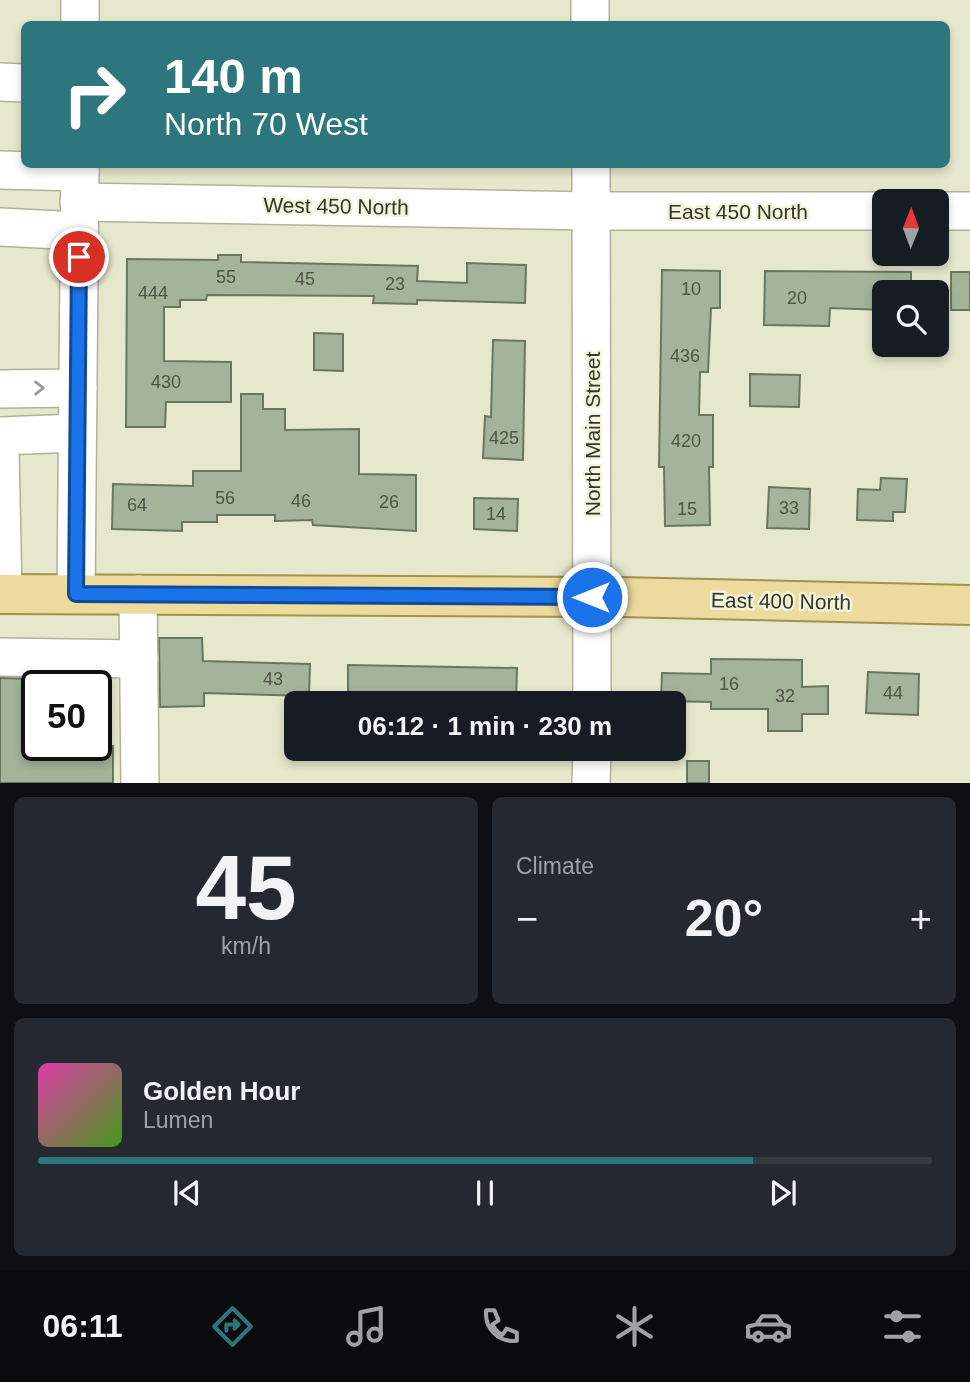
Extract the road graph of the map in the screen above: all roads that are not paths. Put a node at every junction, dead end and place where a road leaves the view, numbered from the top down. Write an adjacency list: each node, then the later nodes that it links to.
1 (80, 0): 3 (street)
2 (590, 0): 4 (street)
3 (80, 21)
4 (590, 21)
5 (0, 82): 6 (street)
6 (21, 83)
7 (19, 168): 9 (street); 14 (street)
8 (591, 168): 10 (street, North Main Street)
9 (80, 192): 10 (street, West 450 North); 14 (street); 15 (street)
10 (592, 211): 11 (street, East 450 North); 23 (street, North Main Street)
11 (872, 211)
12 (949, 211): 13 (street)
13 (970, 211)
14 (13, 228)
15 (78, 388): 16 (street, one-way to 15); 17 (street)
16 (0, 389)
17 (77, 433): 18 (street); 21 (street)
18 (0, 436)
19 (0, 450): 20 (street)
20 (1, 594): 21 (main road, East 400 North)
21 (76, 594): 22 (main road, East 400 North)
22 (138, 594): 23 (main road, East 400 North); 26 (street)
23 (592, 597): 24 (main road, East 400 North); 27 (street, North Main Street)
24 (970, 605)
25 (0, 657): 26 (street)
26 (139, 659): 29 (street)
27 (592, 691)
28 (592, 761): 30 (street)
29 (140, 783)
30 (591, 783)

